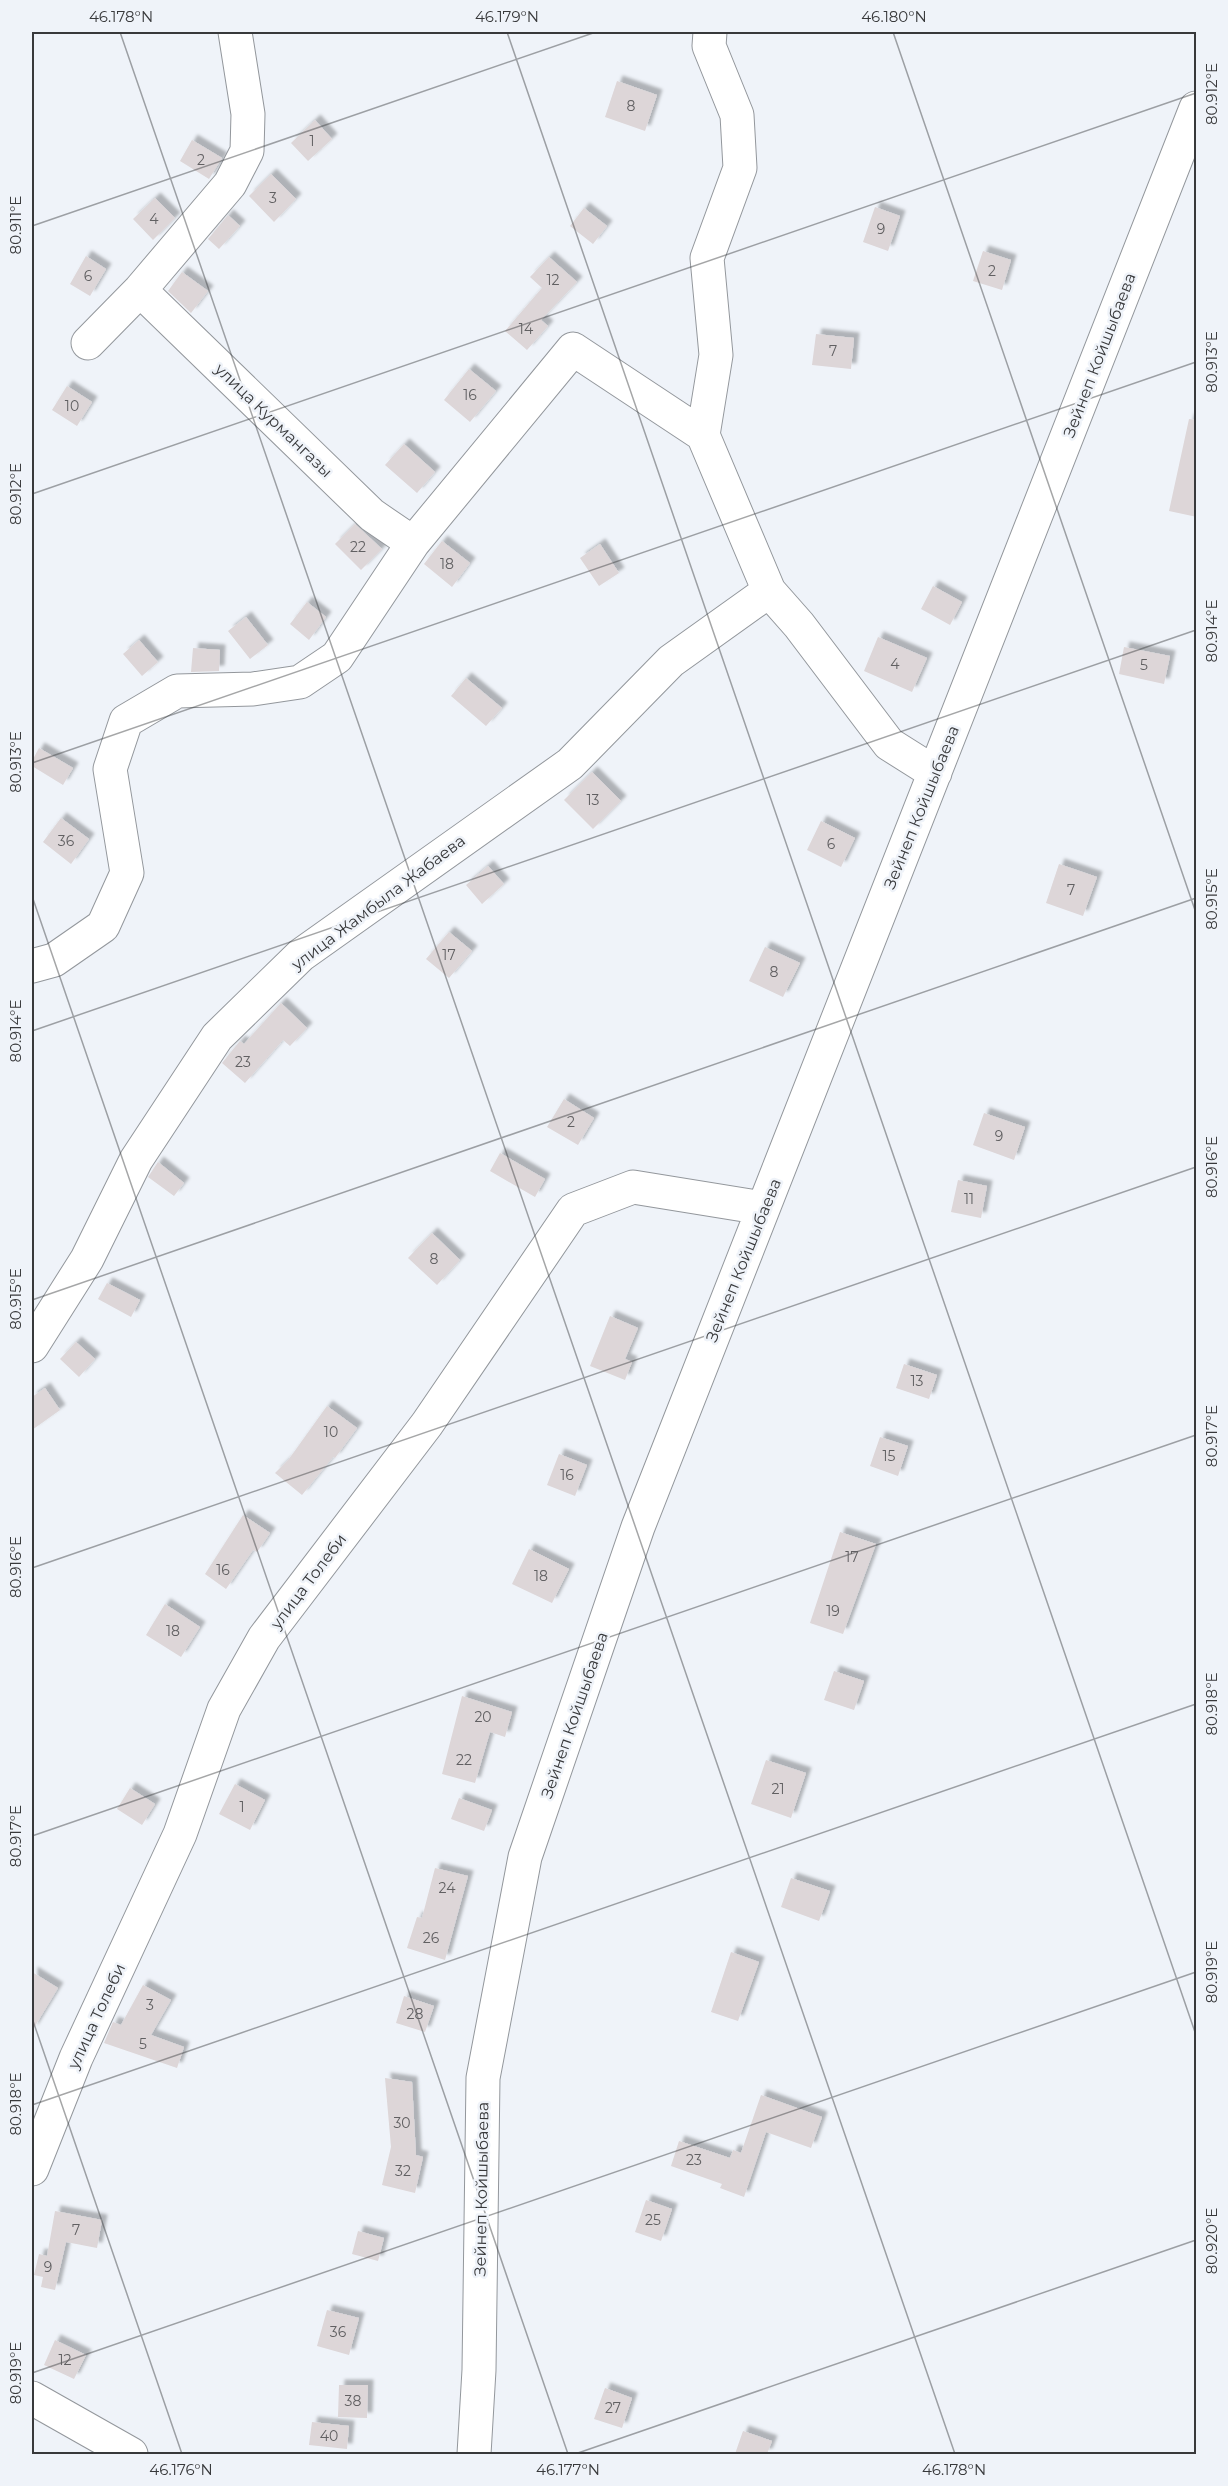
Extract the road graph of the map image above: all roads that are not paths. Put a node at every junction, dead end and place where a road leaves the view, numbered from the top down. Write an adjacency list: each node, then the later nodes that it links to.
1 (236, 32): 4 (street)
2 (710, 32): 6 (street)
3 (1197, 108): 9 (street, Зейнеп Койшыбаева)
4 (140, 290): 5 (street); 7 (street, улица Курмангазы)
5 (88, 343)
6 (703, 435): 7 (street); 8 (street)
7 (413, 543): 10 (street)
8 (769, 591): 9 (street); 12 (street, улица Жамбыла Жабаева)
9 (935, 773): 11 (street, Зейнеп Койшыбаева)
10 (32, 966)
11 (763, 1208): 13 (street, улица Толеби); 16 (street, Зейнеп Койшыбаева)
12 (32, 1346)
13 (32, 2169)
14 (32, 2398): 15 (street)
15 (130, 2454)
16 (474, 2454)

